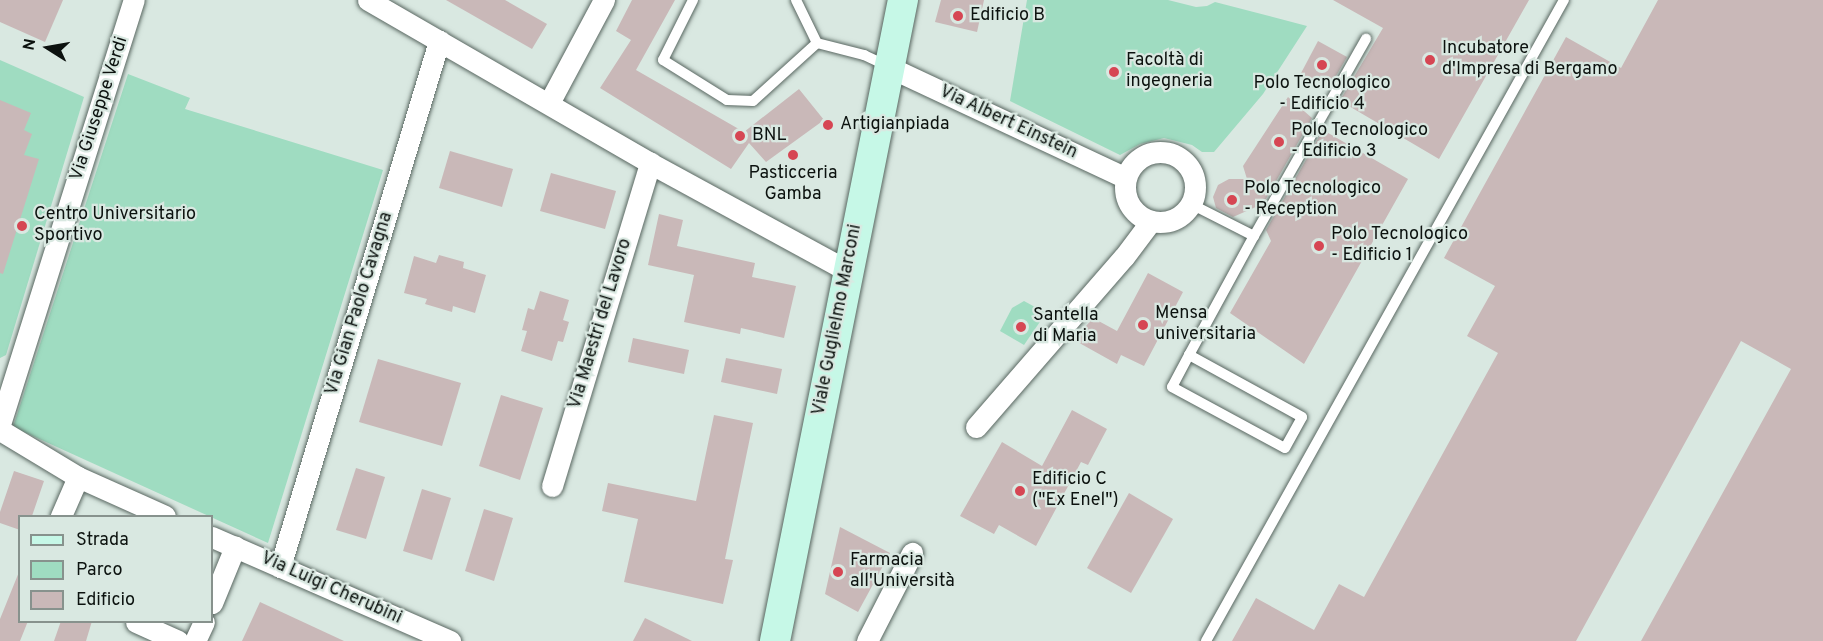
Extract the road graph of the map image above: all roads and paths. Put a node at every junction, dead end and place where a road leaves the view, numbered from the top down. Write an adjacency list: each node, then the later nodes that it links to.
1 (134, 0): 21 (street, Via Giuseppe Verdi)
2 (368, 0): 8 (street)
3 (604, 0): 13 (street)
4 (693, 0): 11 (lane)
5 (796, 0): 11 (lane)
6 (903, 0): 12 (street, Viale Guglielmo Marconi)
7 (1564, 0): 40 (lane)
8 (400, 8): 10 (street)
9 (1366, 39): 18 (lane)
10 (439, 41): 13 (street); 31 (street, Via Gian Paolo Cavagna)
11 (818, 43): 12 (lane)
12 (891, 68): 15 (street, Via Albert Einstein); 19 (street, Viale Guglielmo Marconi)
13 (549, 104): 14 (street)
14 (650, 163): 19 (street); 25 (street, Via Maestri del Lavoro)
15 (1126, 178): 16 (street); 17 (street)
16 (1191, 204): 17 (street); 18 (lane)
17 (1151, 221): 22 (street)
18 (1254, 236): 20 (lane)
19 (848, 271): 38 (street, Viale Guglielmo Marconi)
20 (1189, 355): 20 (lane)
21 (0, 424)
22 (976, 427)
23 (0, 430): 24 (street)
24 (78, 477): 26 (street); 27 (street)
25 (552, 486)
26 (61, 515)
27 (163, 515)
28 (213, 537): 29 (street, Via Luigi Cherubini)
29 (235, 547): 31 (street, Via Luigi Cherubini); 32 (street)
30 (912, 554): 39 (street)
31 (280, 567): 37 (street, Via Luigi Cherubini)
32 (213, 601)
33 (140, 623): 35 (street)
34 (203, 623): 36 (street)
35 (178, 641)
36 (195, 641)
37 (450, 641)
38 (775, 641)
39 (867, 641)
40 (1206, 641)

